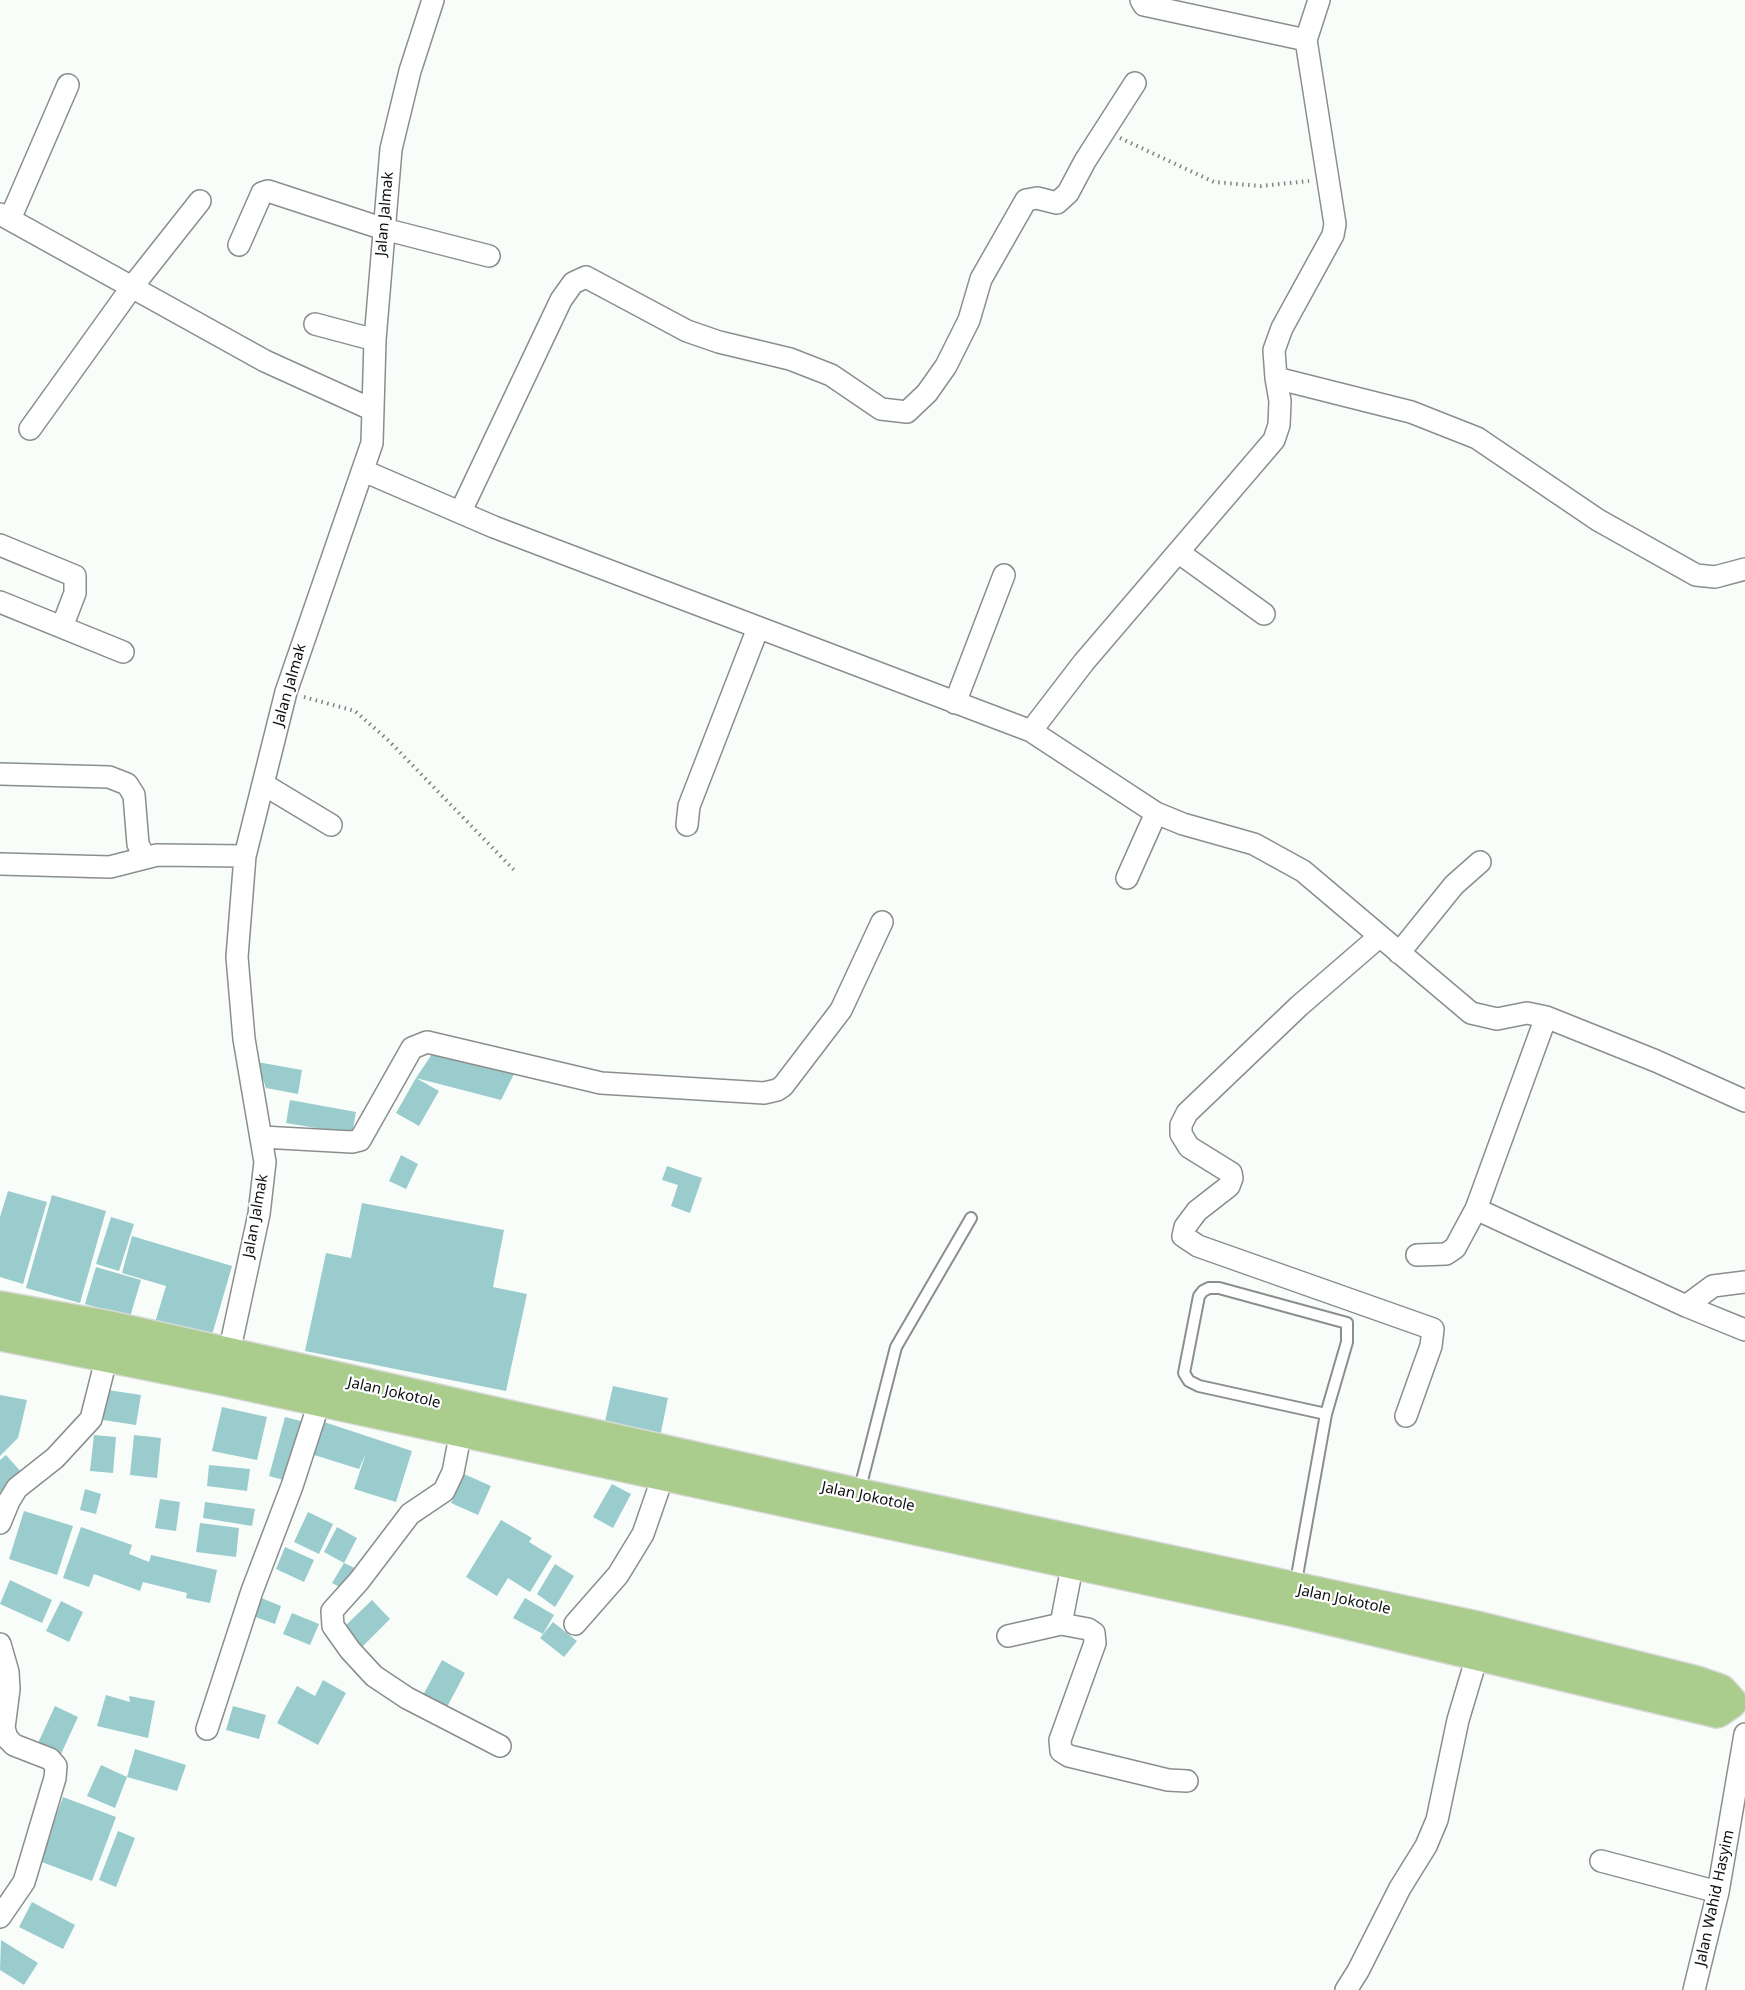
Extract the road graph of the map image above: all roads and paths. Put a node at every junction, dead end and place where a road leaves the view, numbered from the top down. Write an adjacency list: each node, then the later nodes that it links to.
1 (433, 0): 11 (street, Jalan Jalmak)
2 (1141, 0): 4 (street)
3 (1319, 0): 4 (street)
4 (1306, 40): 8 (street)
5 (1135, 83): 7 (street)
6 (68, 86): 10 (street)
7 (1106, 131): 8 (path); 21 (street)
8 (1326, 179): 17 (street)
9 (200, 201): 14 (street)
10 (5, 216): 14 (street)
11 (384, 229): 12 (street); 13 (street); 16 (street, Jalan Jalmak)
12 (239, 245)
13 (489, 256)
14 (132, 287): 18 (street); 19 (street)
15 (315, 324): 16 (street)
16 (375, 340): 18 (street, Jalan Jalmak)
17 (1276, 378): 23 (street); 24 (street)
18 (373, 410): 20 (street, Jalan Jalmak)
19 (30, 429)
20 (364, 471): 21 (street); 31 (street, Jalan Jalmak)
21 (461, 512): 29 (street)
22 (0, 545): 28 (street)
23 (1178, 552): 27 (street); 33 (street)
24 (1745, 569)
25 (1004, 575): 32 (street)
26 (0, 602): 28 (street)
27 (1264, 614)
28 (62, 627): 30 (street)
29 (758, 628): 32 (street); 38 (street)
30 (123, 652)
31 (286, 692): 35 (street, Jalan Jalmak); 43 (path)
32 (955, 703): 33 (street)
33 (1031, 731): 36 (street)
34 (0, 774): 40 (street)
35 (263, 784): 37 (street); 39 (street, Jalan Jalmak)
36 (1156, 813): 44 (street); 46 (street)
37 (331, 825)
38 (687, 825)
39 (245, 856): 40 (street); 50 (street, Jalan Jalmak)
40 (145, 858): 42 (street)
41 (1480, 862): 47 (street)
42 (0, 864)
43 (515, 872)
44 (1127, 878)
45 (882, 922): 50 (street)
46 (1380, 936): 47 (street); 63 (street)
47 (1399, 953): 48 (street)
48 (1542, 1029): 49 (street); 51 (street)
49 (1745, 1101)
50 (262, 1137): 60 (street, Jalan Jalmak)
51 (1476, 1209): 53 (street); 55 (street)
52 (971, 1218): 67 (lane)
53 (1417, 1255)
54 (1745, 1282): 55 (street)
55 (1686, 1306): 57 (street)
56 (0, 1308): 60 (highway, Jalan Jokotole)
57 (1745, 1330)
58 (0, 1334): 59 (highway, Jalan Jokotole)
59 (107, 1356): 60 (highway, Jalan Jokotole); 68 (street)
60 (226, 1368): 61 (highway, Jalan Jokotole); 65 (highway, Jalan Jokotole)
61 (320, 1400): 64 (highway, Jalan Jokotole); 78 (street)
62 (1326, 1414): 62 (lane); 70 (lane)
63 (1406, 1416)
64 (461, 1431): 65 (highway, Jalan Jokotole); 80 (street)
65 (541, 1437): 66 (highway, Jalan Jokotole)
66 (667, 1464): 67 (highway, Jalan Jokotole); 69 (highway, Jalan Jokotole); 71 (street)
67 (858, 1495): 70 (highway, Jalan Jokotole)
68 (0, 1523)
69 (1073, 1562): 72 (street); 75 (highway, Jalan Jokotole)
70 (1294, 1589): 76 (highway, Jalan Jokotole)
71 (574, 1624)
72 (1061, 1624): 73 (street); 81 (street)
73 (1008, 1636)
74 (0, 1644): 84 (street)
75 (1478, 1653): 76 (highway, Jalan Jokotole); 85 (street)
76 (1578, 1666): 77 (highway, Jalan Jokotole)
77 (1738, 1704)
78 (207, 1730)
79 (1745, 1734): 83 (street, Jalan Wahid Hasyim)
80 (500, 1746)
81 (1187, 1781)
82 (1601, 1860): 83 (street)
83 (1718, 1892): 86 (street, Jalan Wahid Hasyim)
84 (0, 1917)
85 (1346, 1990)
86 (1694, 1990)

